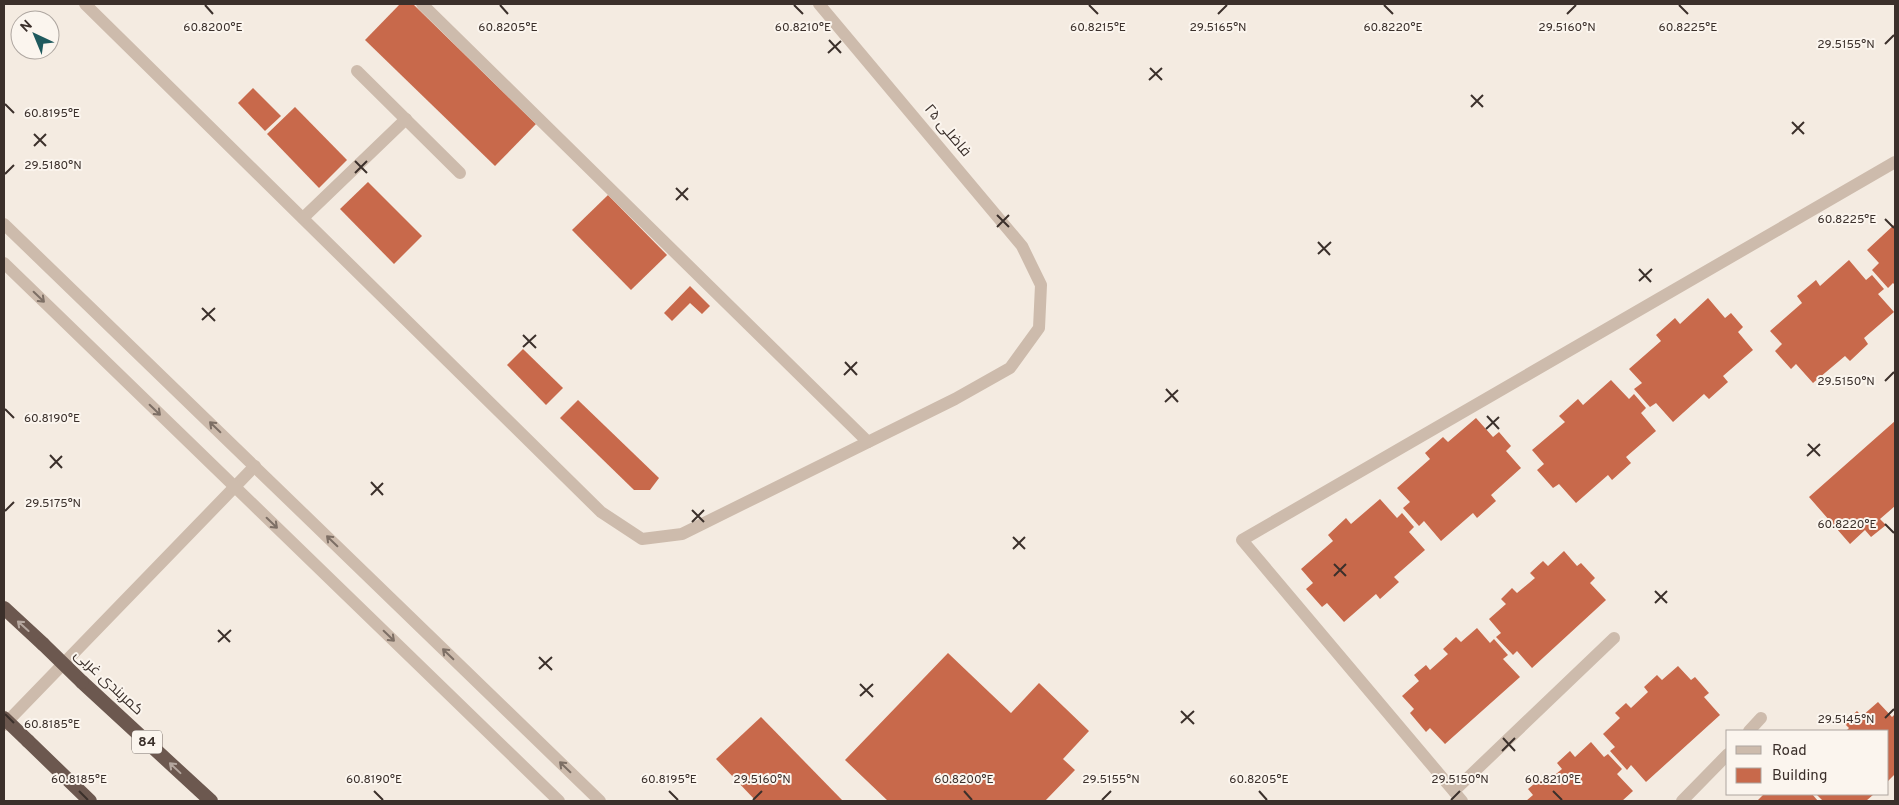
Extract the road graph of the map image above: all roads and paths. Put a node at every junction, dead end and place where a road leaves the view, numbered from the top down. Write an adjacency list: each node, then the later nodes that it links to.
1 (85, 4): 8 (street)
2 (422, 4): 11 (street)
3 (819, 4): 11 (street, فاضلی ۲۵)
4 (357, 71): 5 (street)
5 (406, 120): 7 (street); 8 (street)
6 (1895, 162): 21 (street)
7 (460, 173)
8 (303, 218): 11 (street)
9 (4, 224): 12 (street, one-way to 9)
10 (4, 263): 13 (street, one-way to 13)
11 (868, 442)
12 (255, 466): 13 (street); 25 (street, one-way to 12)
13 (234, 486): 18 (street); 24 (street, one-way to 24)
14 (4, 608): 23 (highway, کمربندی غربی / 84, one-way to 14, bridge)
15 (1614, 638): 21 (street)
16 (4, 718): 22 (highway, bridge)
17 (1761, 718): 19 (street)
18 (4, 725)
19 (1750, 730)
20 (1726, 756): 26 (street)
21 (1458, 796)
22 (90, 801)
23 (211, 801)
24 (559, 801)
25 (600, 801)
26 (1682, 801)

